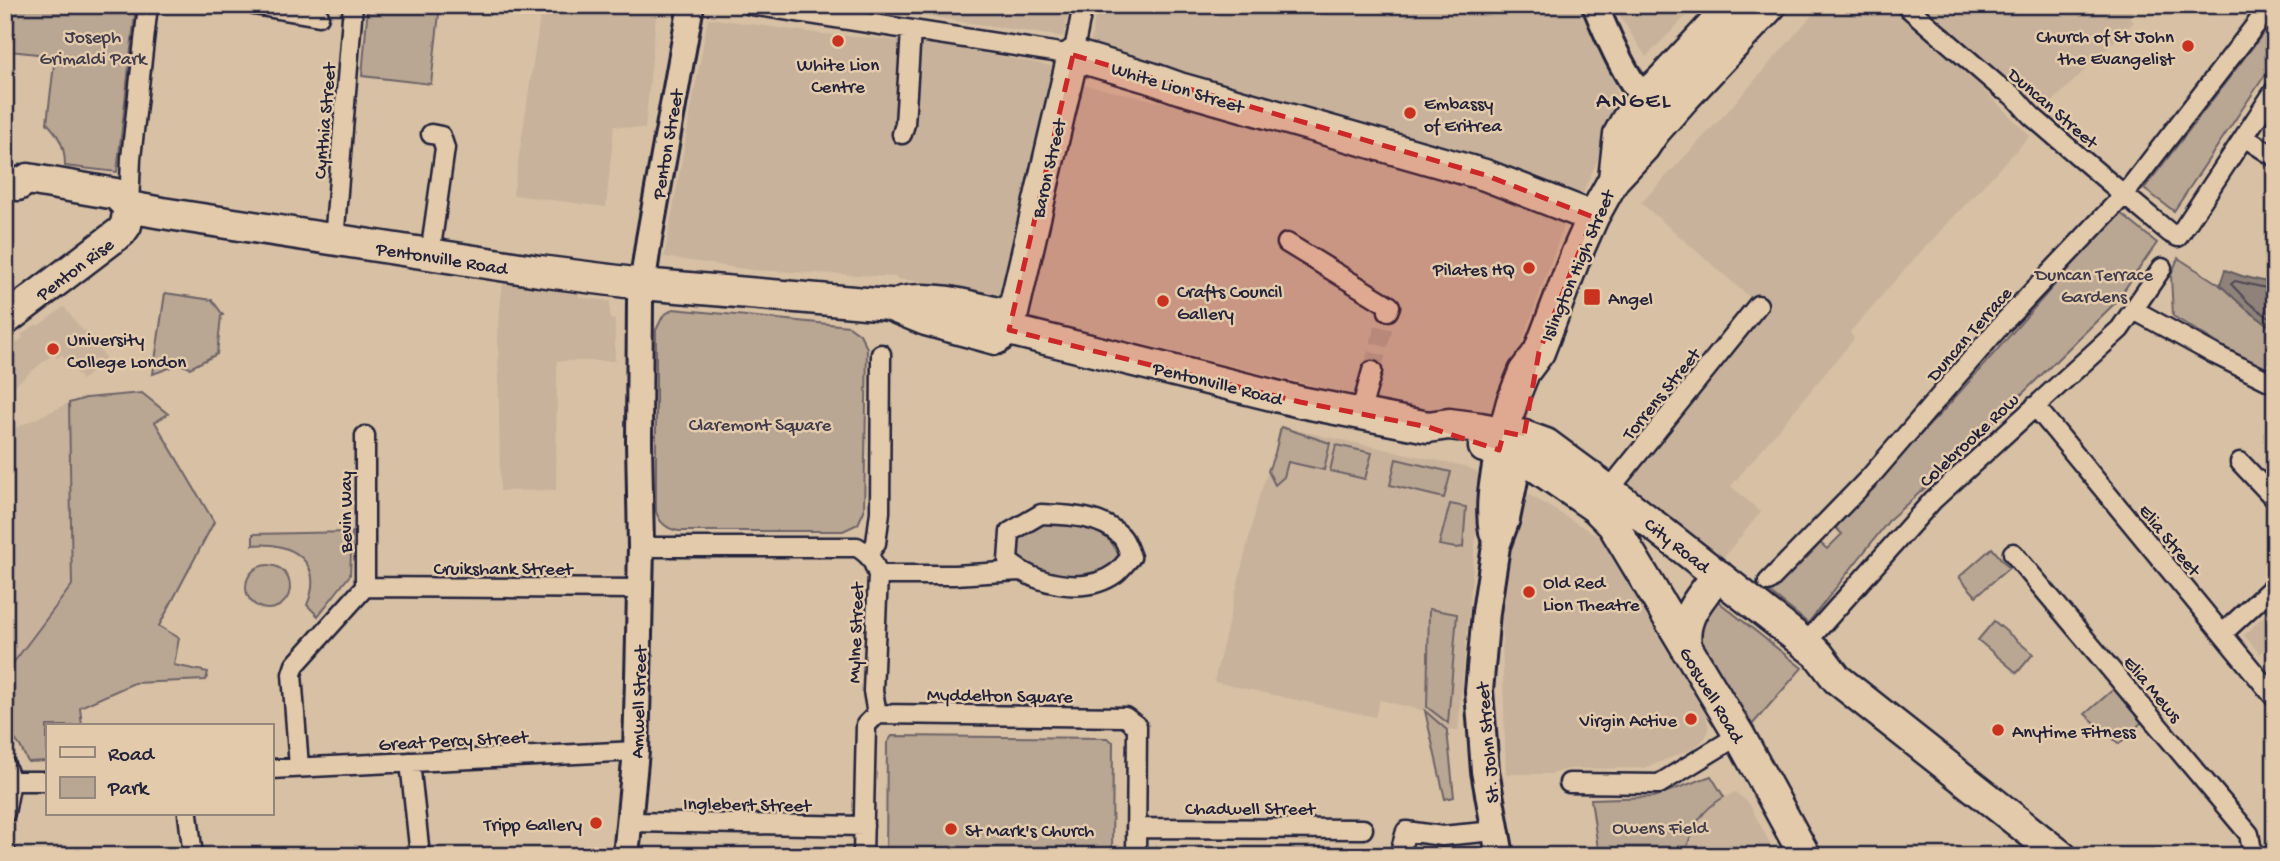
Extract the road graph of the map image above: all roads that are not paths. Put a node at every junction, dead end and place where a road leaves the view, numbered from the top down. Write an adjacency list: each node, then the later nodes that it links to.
1 (148, 5): 26 (street)
2 (254, 5): 13 (street)
3 (353, 5): 28 (street, Cynthia Street)
4 (691, 5): 32 (street, Penton Street)
5 (751, 5): 12 (street, White Lion Street)
6 (1083, 5): 15 (street, Baron Street)
7 (1595, 5): 17 (street)
8 (1732, 5): 17 (highway)
9 (1770, 5): 18 (highway)
10 (2271, 5): 25 (street, Duncan Terrace)
11 (1909, 9): 25 (street, Duncan Street)
12 (832, 12): 14 (street, White Lion Street)
13 (319, 16)
14 (911, 31): 15 (street, White Lion Street); 20 (street)
15 (1073, 55): 27 (highway, White Lion Street); 37 (highway, Baron Street)
16 (2275, 90): 21 (street)
17 (1642, 98): 18 (street); 23 (highway)
18 (1665, 118): 23 (highway)
19 (431, 134): 30 (street)
20 (902, 134)
21 (2244, 137): 22 (street); 25 (street, Duncan Street)
22 (2275, 157)
23 (1614, 179): 27 (highway, Islington High Street)
24 (12, 184): 26 (highway, Pentonville Road)
25 (2124, 195): 55 (street, Duncan Terrace)
26 (129, 207): 28 (highway, Pentonville Road); 36 (highway, Penton Rise)
27 (1593, 217): 44 (highway, Islington High Street)
28 (334, 241): 30 (highway, Pentonville Road)
29 (1287, 243): 35 (street)
30 (430, 255): 32 (highway, Pentonville Road)
31 (2162, 268): 34 (street, Colebrooke Row)
32 (642, 284): 37 (highway, Pentonville Road); 49 (street)
33 (1758, 305): 46 (street, Torrens Street)
34 (2134, 310): 40 (street); 41 (street, Colebrooke Row)
35 (1388, 311)
36 (5, 320)
37 (1009, 330): 42 (highway, Pentonville Road)
38 (881, 354): 51 (street)
39 (1372, 371): 42 (street)
40 (2275, 384)
41 (2035, 405): 59 (street, Elia Street); 60 (street, Colebrooke Row)
42 (1360, 414): 44 (highway, Pentonville Road)
43 (365, 436): 57 (street, Bevin Way)
44 (1511, 443): 46 (highway, City Road); 79 (main road, St. John Street)
45 (2240, 462): 47 (street)
46 (1602, 499): 48 (highway, City Road); 54 (highway, City Road)
47 (2275, 499)
48 (1619, 534): 54 (highway, City Road); 61 (highway, Goswell Road)
49 (641, 547): 51 (street); 58 (street, Amwell Street)
50 (2013, 553): 88 (street, Elia Mews)
51 (869, 554): 53 (street, Mylne Street)
52 (1020, 571): 52 (street); 53 (street)
53 (877, 575): 64 (street, Mylne Street)
54 (1711, 582): 60 (highway, City Road); 61 (highway); 62 (highway, City Road)
55 (1768, 582)
56 (2275, 585): 59 (street)
57 (365, 587): 58 (street, Cruikshank Street); 68 (street)
58 (640, 589): 66 (street, Amwell Street)
59 (2223, 633): 63 (street, Elia Street)
60 (1805, 644): 62 (highway, City Road)
61 (1687, 650): 65 (highway, Goswell Road)
62 (1837, 679): 87 (highway, City Road)
63 (2275, 698)
64 (877, 714): 76 (street); 77 (street, Myddelton Square)
65 (1738, 735): 72 (street); 86 (highway, Goswell Road)
66 (636, 751): 67 (street, Great Percy Street); 75 (street, Amwell Street)
67 (410, 762): 68 (street, Great Percy Street); 81 (street)
68 (299, 767): 69 (street, Great Percy Street)
69 (273, 769)
70 (8, 773): 71 (street); 73 (street)
71 (46, 781)
72 (1569, 783)
73 (5, 813)
74 (188, 816): 80 (street)
75 (630, 822): 76 (street, Inglebert Street); 82 (street, Amwell Street)
76 (864, 826): 83 (street)
77 (1136, 828): 78 (street, Chadwell Street); 84 (street, Myddelton Square)
78 (1363, 829)
79 (1498, 843): 85 (street)
80 (193, 856)
81 (420, 856)
82 (626, 856)
83 (863, 856)
84 (1136, 856)
85 (1399, 856)
86 (1805, 856)
87 (2061, 856)
88 (2253, 856)

